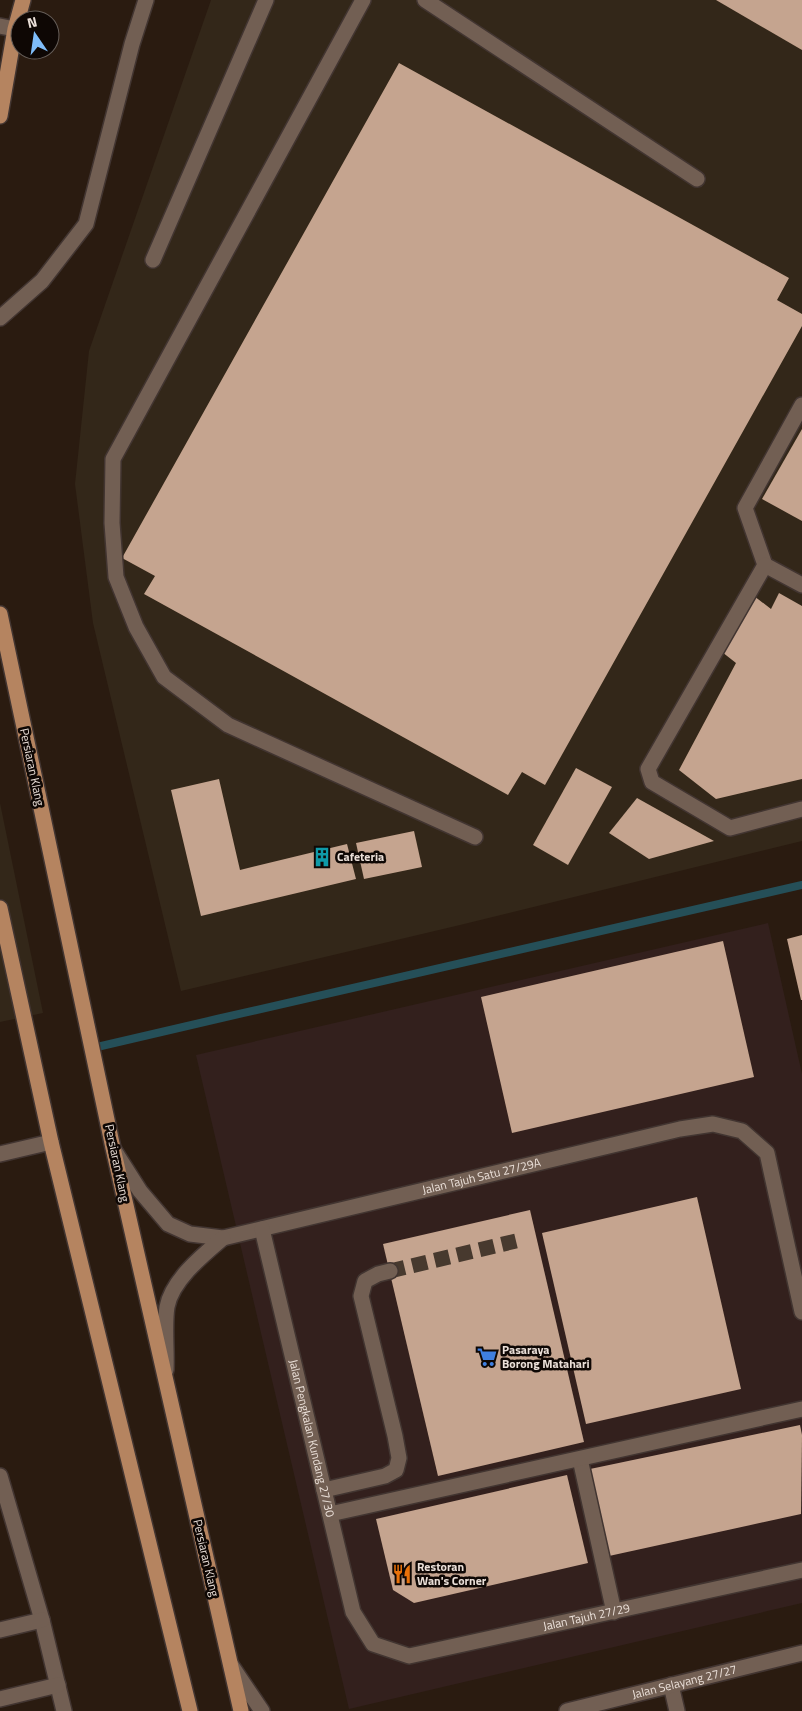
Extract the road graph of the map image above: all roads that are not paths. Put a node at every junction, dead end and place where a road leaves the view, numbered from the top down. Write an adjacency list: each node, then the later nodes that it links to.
1 (23, 0): 6 (main road)
2 (146, 0): 11 (street)
3 (266, 0): 10 (street)
4 (364, 0): 17 (street)
5 (425, 0): 9 (street)
6 (7, 28): 7 (main road)
7 (4, 71): 8 (main road)
8 (0, 116)
9 (696, 179)
10 (153, 260)
11 (0, 318)
12 (802, 405): 13 (street)
13 (765, 564): 14 (street); 16 (street)
14 (802, 585)
15 (0, 614): 20 (main road, Persiaran Klang)
16 (802, 809)
17 (475, 837)
18 (0, 908): 19 (main road)
19 (51, 1142): 21 (street); 43 (main road)
20 (113, 1148): 23 (street, Jalan Tajuh Satu 27/29A); 26 (main road, Persiaran Klang)
21 (0, 1154)
22 (262, 1229): 23 (street, Jalan Tajuh Satu 27/29A); 25 (street, Jalan Tajuh Satu 27/29A); 30 (street, Jalan Pengkalan Kundang 27/30)
23 (223, 1238): 26 (street, Jalan Tajuh Satu 27/29A)
24 (390, 1271): 30 (street)
25 (802, 1312)
26 (166, 1383): 38 (main road, Persiaran Klang)
27 (802, 1409): 28 (street)
28 (580, 1459): 31 (street); 33 (street)
29 (0, 1476): 34 (street)
30 (324, 1490): 31 (street, Jalan Pengkalan Kundang 27/30)
31 (330, 1514): 36 (street, Jalan Pengkalan Kundang 27/30)
32 (802, 1570): 33 (street, Jalan Tajuh 27/29)
33 (614, 1612): 36 (street, Jalan Tajuh 27/29)
34 (42, 1620): 35 (street); 39 (street)
35 (0, 1630)
36 (373, 1644)
37 (802, 1653): 40 (street, Jalan Selayang 27/27)
38 (229, 1661): 44 (main road, Persiaran Klang); 45 (street)
39 (58, 1685): 41 (street); 42 (street)
40 (671, 1685): 46 (street, Jalan Selayang 27/27); 47 (street)
41 (0, 1699)
42 (64, 1711)
43 (190, 1711)
44 (241, 1711)
45 (262, 1711)
46 (567, 1711)
47 (678, 1711)

